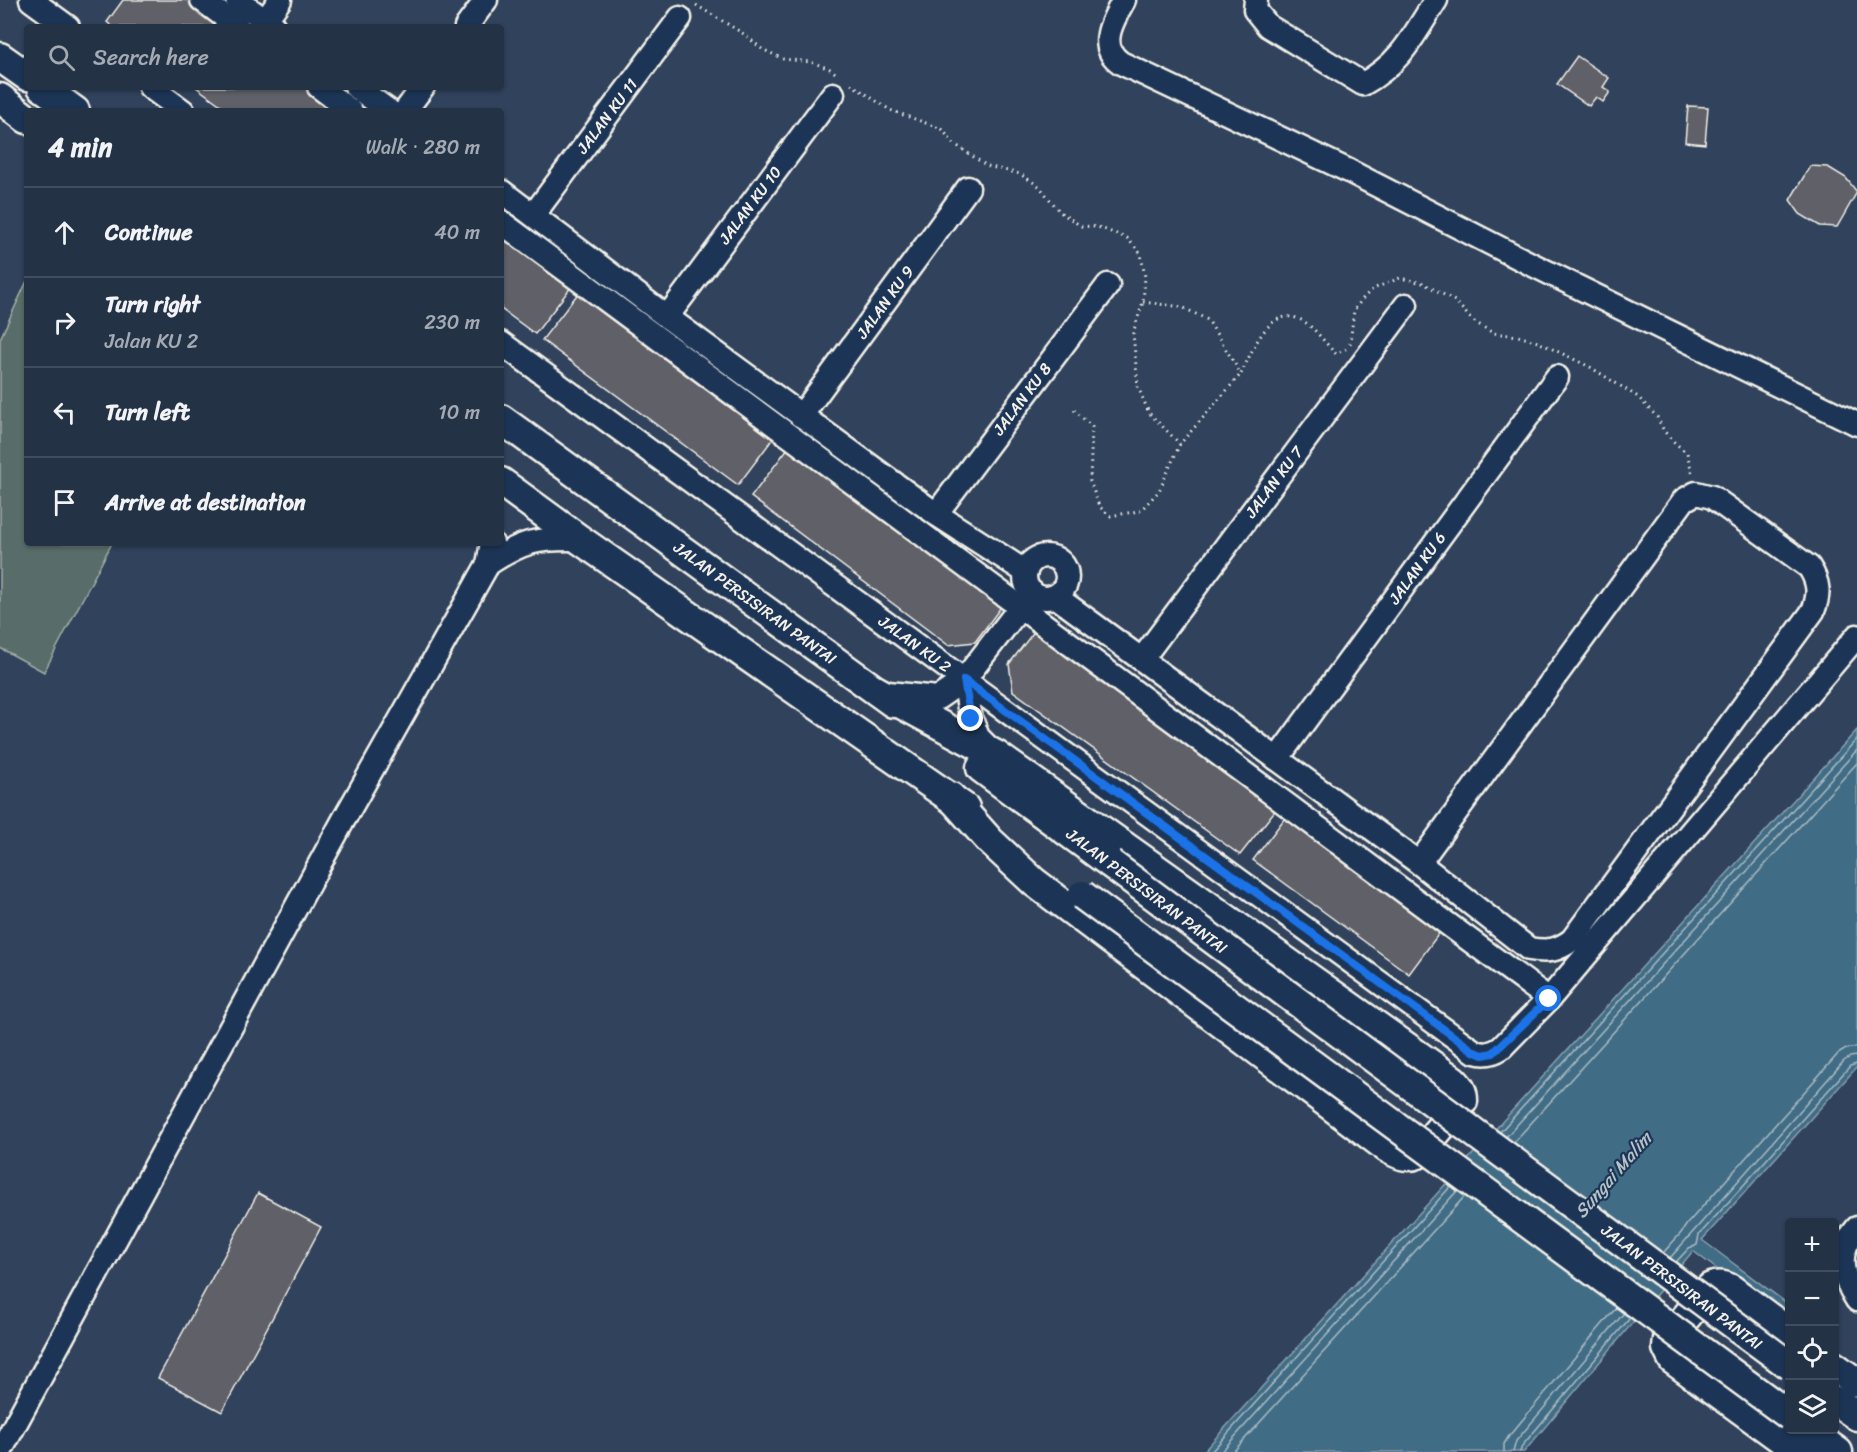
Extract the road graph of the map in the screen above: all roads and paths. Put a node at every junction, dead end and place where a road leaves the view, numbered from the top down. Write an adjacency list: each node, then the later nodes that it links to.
1 (31, 0): 10 (street)
2 (202, 0): 11 (street)
3 (237, 0): 12 (street)
4 (280, 0): 12 (street)
5 (486, 0): 13 (street)
6 (1124, 0): 43 (street)
7 (1256, 0): 8 (street)
8 (1436, 0)
9 (680, 18): 31 (street, JALAN KU 11)
10 (64, 24)
11 (234, 24)
12 (270, 24)
13 (468, 24)
14 (0, 57): 15 (main road)
15 (24, 74)
16 (46, 90): 23 (main road)
17 (154, 90): 24 (street)
18 (323, 90): 25 (street)
19 (360, 90): 26 (street)
20 (421, 90): 27 (street)
21 (833, 94): 36 (street, JALAN KU 10)
22 (0, 98): 28 (main road)
23 (71, 108)
24 (179, 108)
25 (347, 108)
26 (385, 108)
27 (407, 108)
28 (24, 117)
29 (968, 188): 41 (street, JALAN KU 9)
30 (504, 193): 31 (street)
31 (534, 214): 36 (street)
32 (504, 224): 49 (street)
33 (1108, 285): 46 (street, JALAN KU 8)
34 (1143, 302): 38 (path)
35 (1406, 305): 52 (street, JALAN KU 7)
36 (667, 317): 41 (street)
37 (504, 345): 53 (street, JALAN KU 2)
38 (1241, 374): 40 (path); 45 (path)
39 (1557, 377): 56 (street, JALAN KU 6)
40 (1074, 410)
41 (801, 416): 46 (street)
42 (504, 421): 54 (main road, JALAN PERSISIRAN PANTAI)
43 (1857, 424)
44 (504, 484): 47 (main road)
45 (1696, 494): 58 (street); 58 (street)
46 (936, 514): 49 (street)
47 (579, 539): 48 (street); 57 (main road)
48 (490, 553): 70 (street)
49 (1026, 590): 50 (street); 50 (street); 53 (street); 59 (street)
50 (1055, 596): 52 (street)
51 (1857, 636): 59 (street)
52 (1142, 659): 56 (street)
53 (964, 680): 54 (street); 55 (street); 59 (street, JALAN KU 2)
54 (877, 691): 55 (main road); 63 (main road, JALAN PERSISIRAN PANTAI, bridge)
55 (996, 755): 57 (main road)
56 (1277, 759): 58 (street)
57 (951, 797): 67 (main road, bridge)
58 (1419, 863)
59 (1549, 999)
60 (1857, 1227): 61 (street)
61 (1857, 1300)
62 (1785, 1329): 71 (main road)
63 (1785, 1362)
64 (1839, 1370): 65 (main road)
65 (1857, 1383)
66 (1839, 1403): 68 (main road)
67 (1785, 1412)
68 (1857, 1416)
69 (1813, 1434): 72 (main road)
70 (6, 1447)
71 (1799, 1452)
72 (1838, 1452)

